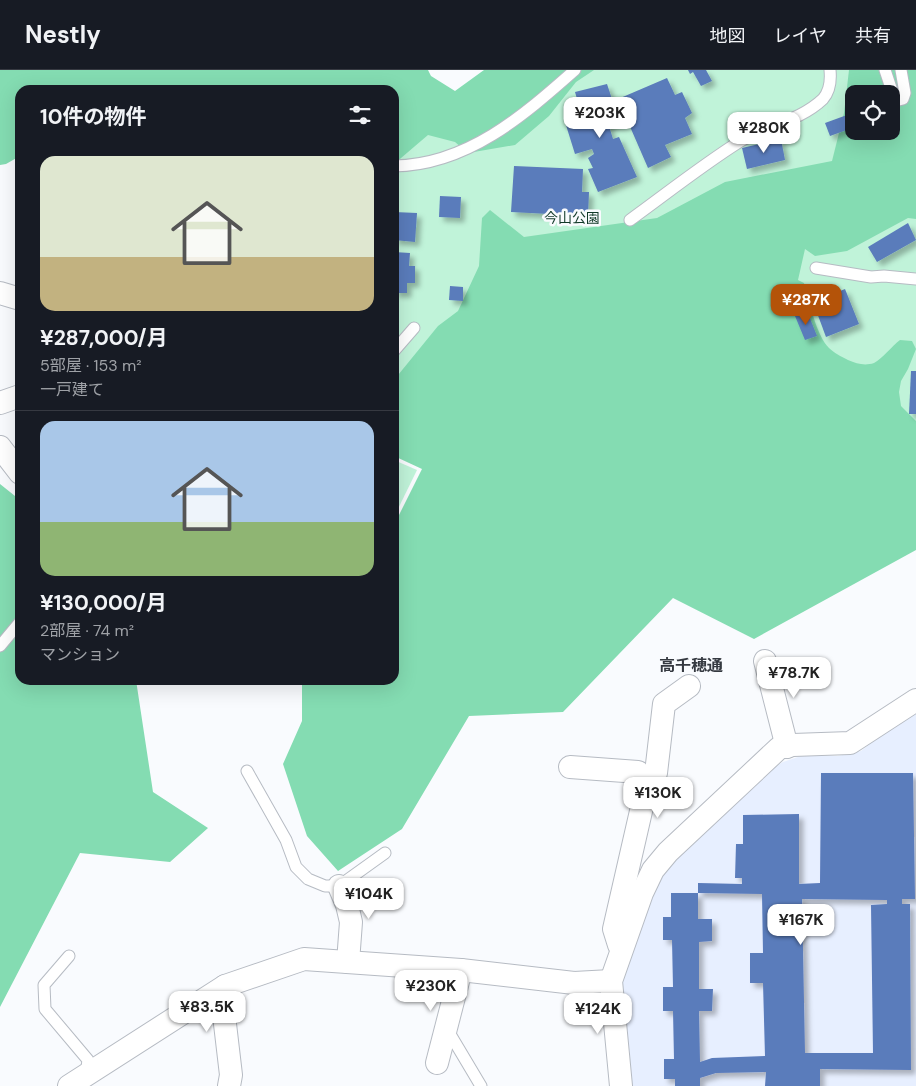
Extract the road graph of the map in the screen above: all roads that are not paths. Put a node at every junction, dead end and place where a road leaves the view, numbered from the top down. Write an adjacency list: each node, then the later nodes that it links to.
1 (575, 70): 5 (lane)
2 (830, 70): 6 (lane)
3 (885, 70): 4 (lane)
4 (901, 70)
5 (399, 166)
6 (630, 220)
7 (816, 268): 8 (lane)
8 (916, 279)
9 (0, 293): 10 (street)
10 (15, 298)
11 (414, 328): 12 (lane)
12 (399, 344)
13 (15, 398): 14 (street)
14 (0, 403)
15 (0, 447): 16 (street)
16 (15, 466)
17 (5, 633): 18 (lane)
18 (0, 646)
19 (765, 661): 22 (street)
20 (689, 686): 25 (street)
21 (916, 700): 22 (street)
22 (787, 747): 28 (street)
23 (570, 767): 25 (street)
24 (247, 771): 27 (lane)
25 (647, 784): 28 (street)
26 (384, 853): 27 (lane)
27 (339, 886): 30 (street)
28 (621, 953): 32 (street)
29 (69, 956): 36 (lane)
30 (348, 962): 31 (street); 33 (street)
31 (460, 970): 32 (street); 34 (street)
32 (611, 980): 39 (street)
33 (225, 986): 36 (street); 37 (street)
34 (447, 1028): 35 (street); 38 (lane)
35 (437, 1063)
36 (82, 1082)
37 (229, 1086)
38 (481, 1086)
39 (621, 1086)

